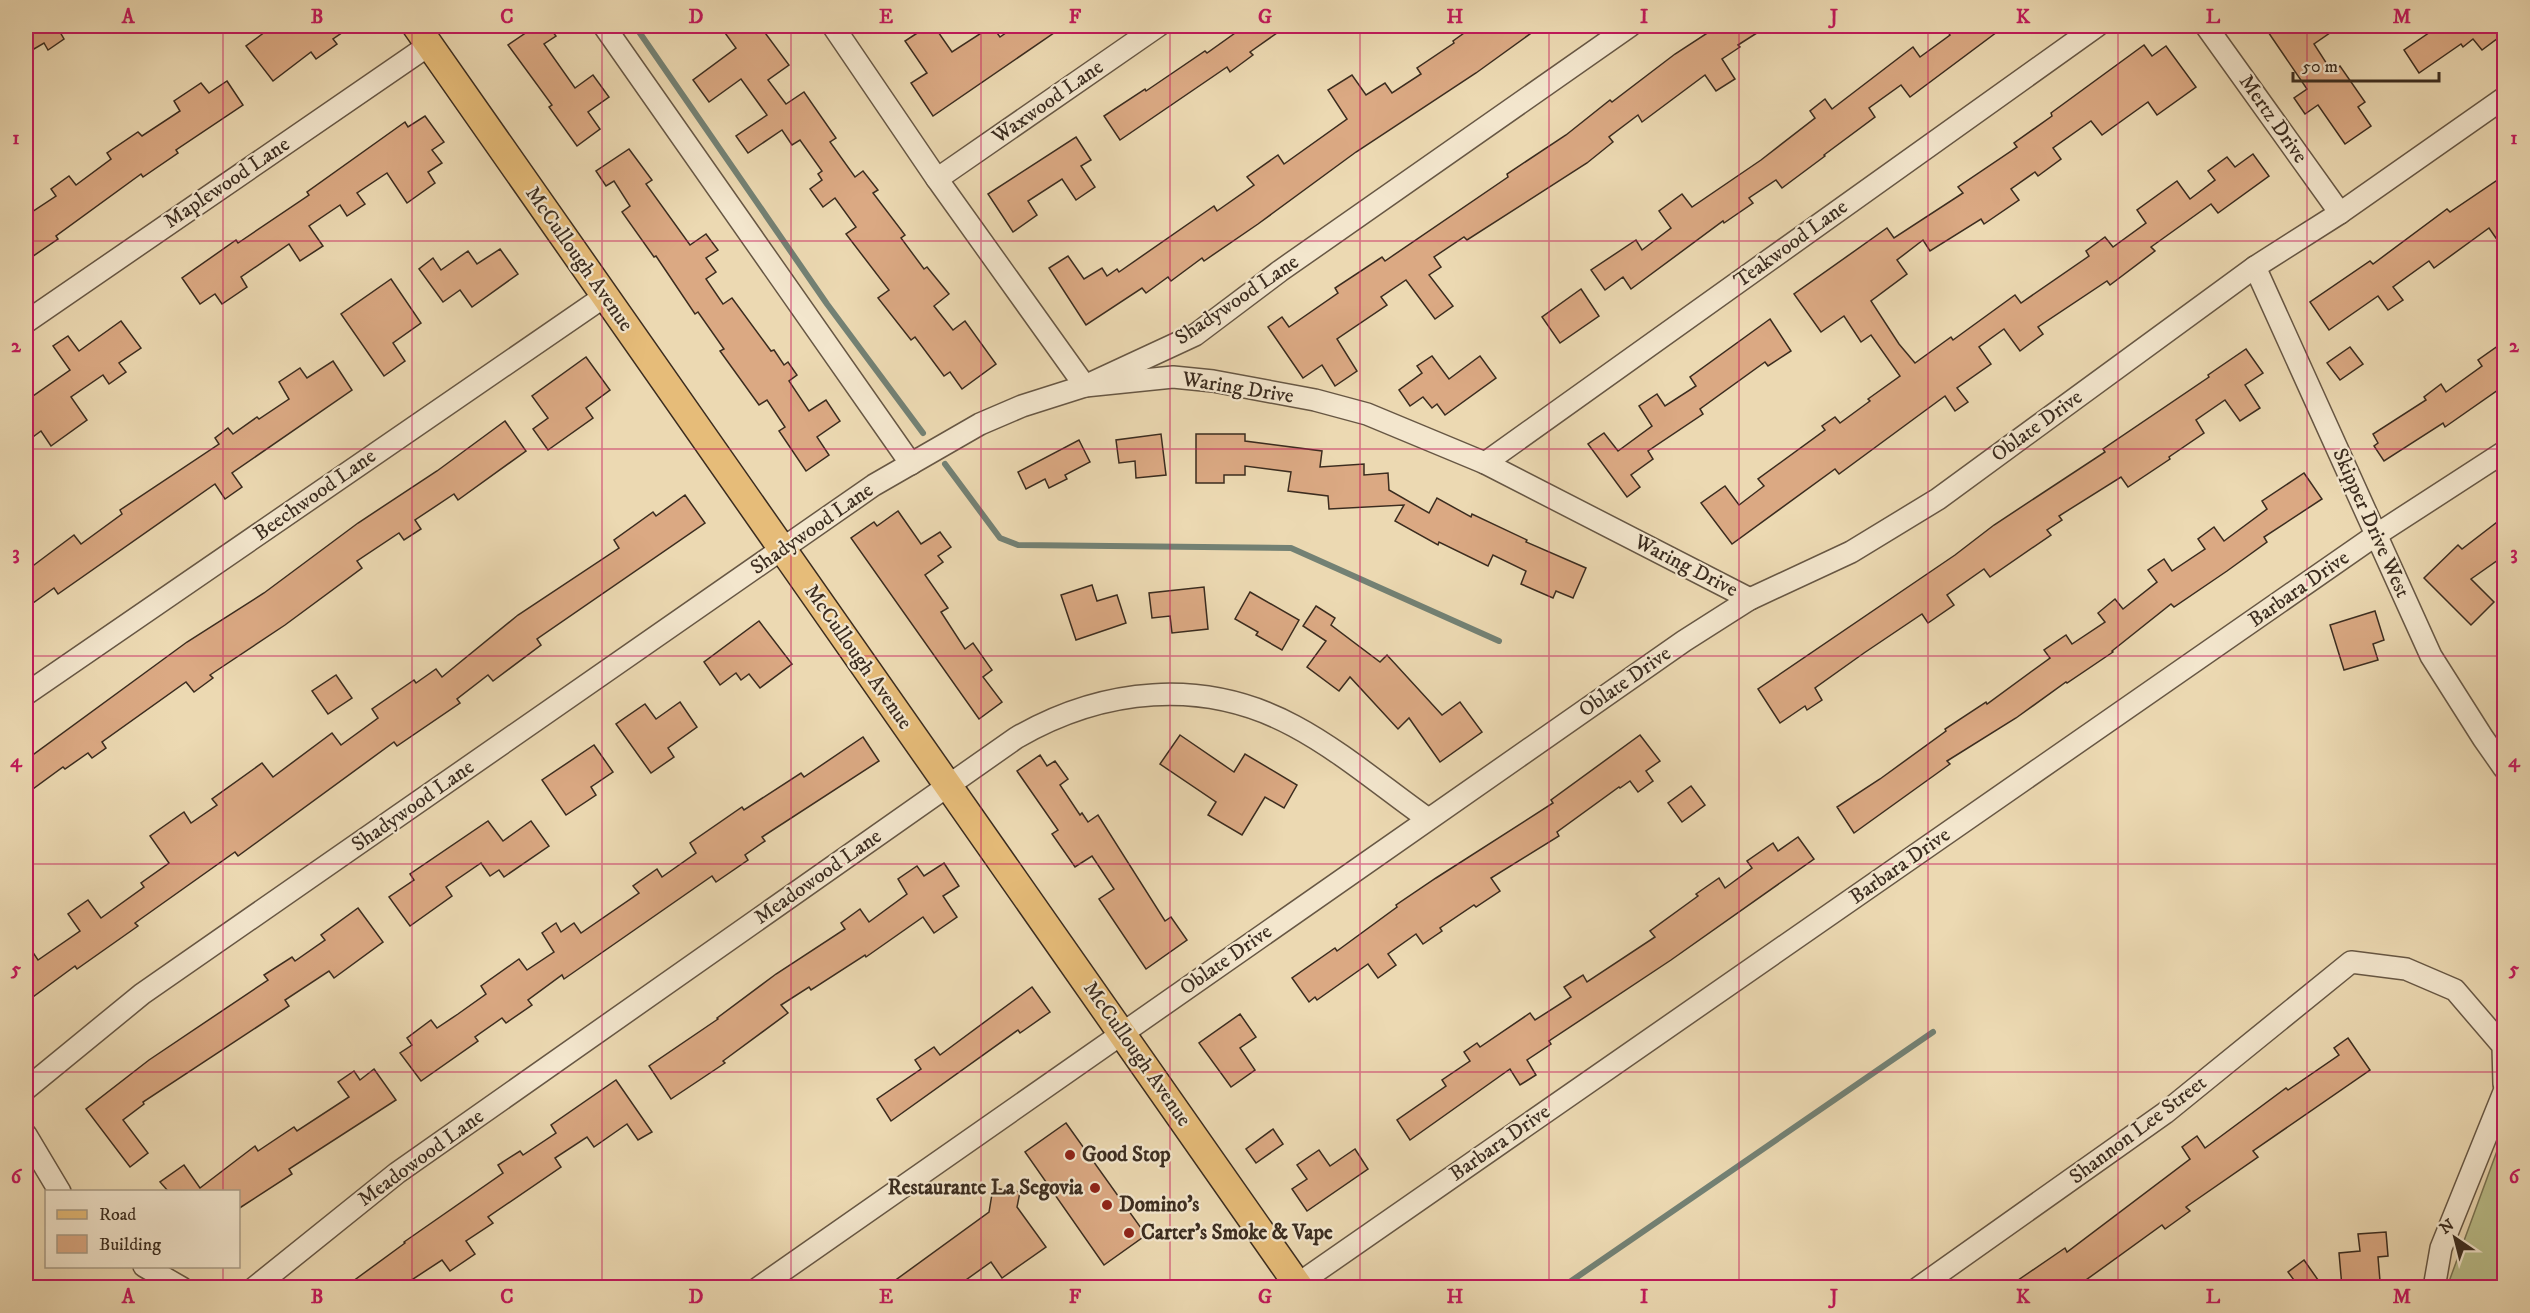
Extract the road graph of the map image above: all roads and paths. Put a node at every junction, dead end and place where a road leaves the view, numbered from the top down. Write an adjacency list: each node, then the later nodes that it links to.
1 (604, 26): 17 (street)
2 (833, 26): 9 (street)
3 (1158, 26): 9 (street, Waxwood Lane)
4 (1630, 26): 14 (street, Shadywood Lane)
5 (2097, 26): 16 (street, Teakwood Lane)
6 (2206, 26): 10 (street, Mertz Drive)
7 (423, 35): 12 (main road, McCullough Avenue); 13 (street, Maplewood Lane)
8 (2505, 98): 10 (street, Oblate Drive)
9 (937, 179): 14 (street)
10 (2340, 213): 11 (street, Oblate Drive)
11 (2255, 267): 18 (street, Skipper Drive West); 20 (street, Oblate Drive)
12 (605, 296): 19 (main road, McCullough Avenue); 21 (street, Beechwood Lane)
13 (26, 322)
14 (1085, 386): 16 (street, Waring Drive); 17 (street, Shadywood Lane)
15 (2505, 452): 18 (street, Barbara Drive)
16 (1485, 463): 20 (street, Waring Drive)
17 (911, 464): 19 (street, Shadywood Lane)
18 (2376, 535): 22 (street, Skipper Drive West); 32 (street, Barbara Drive)
19 (783, 549): 23 (main road, McCullough Avenue); 27 (street, Shadywood Lane)
20 (1750, 599): 24 (street, Oblate Drive)
21 (26, 694)
22 (2505, 768)
23 (949, 786): 24 (street, Meadowood Lane); 25 (main road, McCullough Avenue); 34 (street, Meadowood Lane)
24 (1428, 819): 25 (street, Oblate Drive)
25 (1121, 1032): 32 (main road, McCullough Avenue); 35 (street, Oblate Drive)
26 (2505, 1084): 36 (street, Shannon Lee Street)
27 (26, 1089)
28 (2505, 1092): 37 (street)
29 (26, 1136): 30 (street)
30 (59, 1190)
31 (148, 1268): 33 (street)
32 (1299, 1286)
33 (182, 1287)
34 (254, 1287)
35 (758, 1287)
36 (1918, 1287)
37 (2434, 1287)

